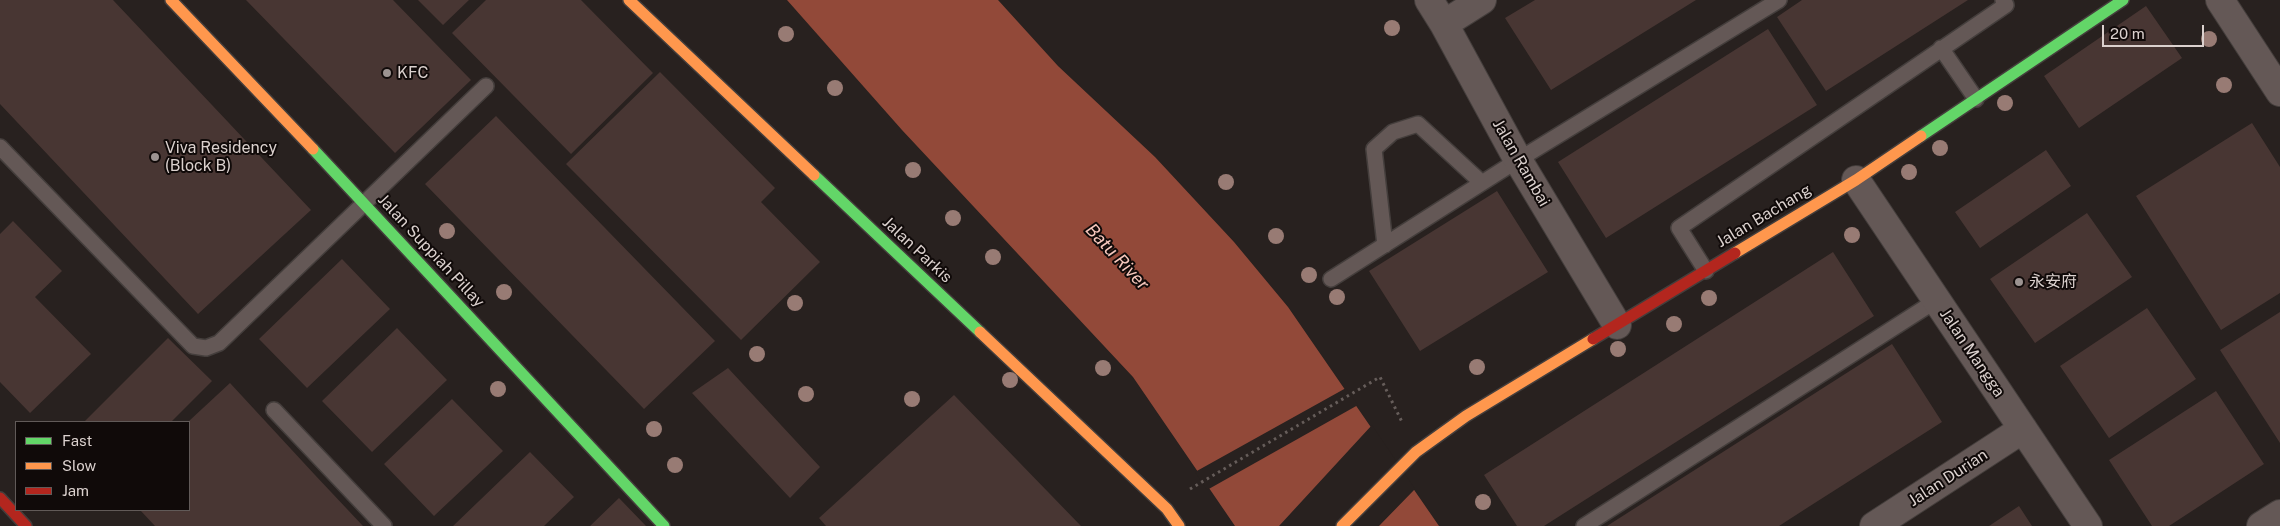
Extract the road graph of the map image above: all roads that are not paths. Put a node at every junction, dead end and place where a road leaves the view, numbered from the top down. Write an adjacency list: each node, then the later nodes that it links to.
1 (171, 0): 18 (street, Jalan Suppiah Pillay)
2 (629, 0): 32 (street, Jalan Parkis)
3 (1429, 0): 9 (street, Jalan Rambai)
4 (1482, 0): 9 (street)
5 (1779, 0): 15 (lane)
6 (2003, 0): 10 (lane)
7 (2123, 0): 13 (street, Jalan Bachang)
8 (2220, 0): 12 (street)
9 (1444, 24): 15 (street, Jalan Rambai)
10 (1941, 48): 13 (lane); 20 (lane)
11 (486, 86): 18 (lane)
12 (2280, 92)
13 (1976, 99): 16 (street, Jalan Bachang)
14 (1, 149): 18 (lane)
15 (1518, 160): 17 (lane); 23 (street, Jalan Rambai)
16 (1856, 180): 20 (street, Jalan Bachang); 22 (street, Jalan Mangga)
17 (1482, 183): 19 (lane); 19 (lane)
18 (365, 203): 31 (street, Jalan Suppiah Pillay)
19 (1385, 245): 21 (lane)
20 (1706, 271): 23 (street, Jalan Bachang)
21 (1331, 279)
22 (1936, 300): 25 (street, Jalan Mangga); 34 (lane)
23 (1616, 325): 33 (street, Jalan Bachang)
24 (274, 410): 30 (lane)
25 (2023, 429): 28 (street, Jalan Durian); 35 (street, Jalan Mangga)
26 (0, 498): 29 (street)
27 (2280, 514): 36 (street)
28 (1890, 522)
29 (26, 526)
30 (384, 526)
31 (664, 526)
32 (1179, 526)
33 (1342, 526)
34 (1584, 526)
35 (2088, 526)
36 (2261, 526)

